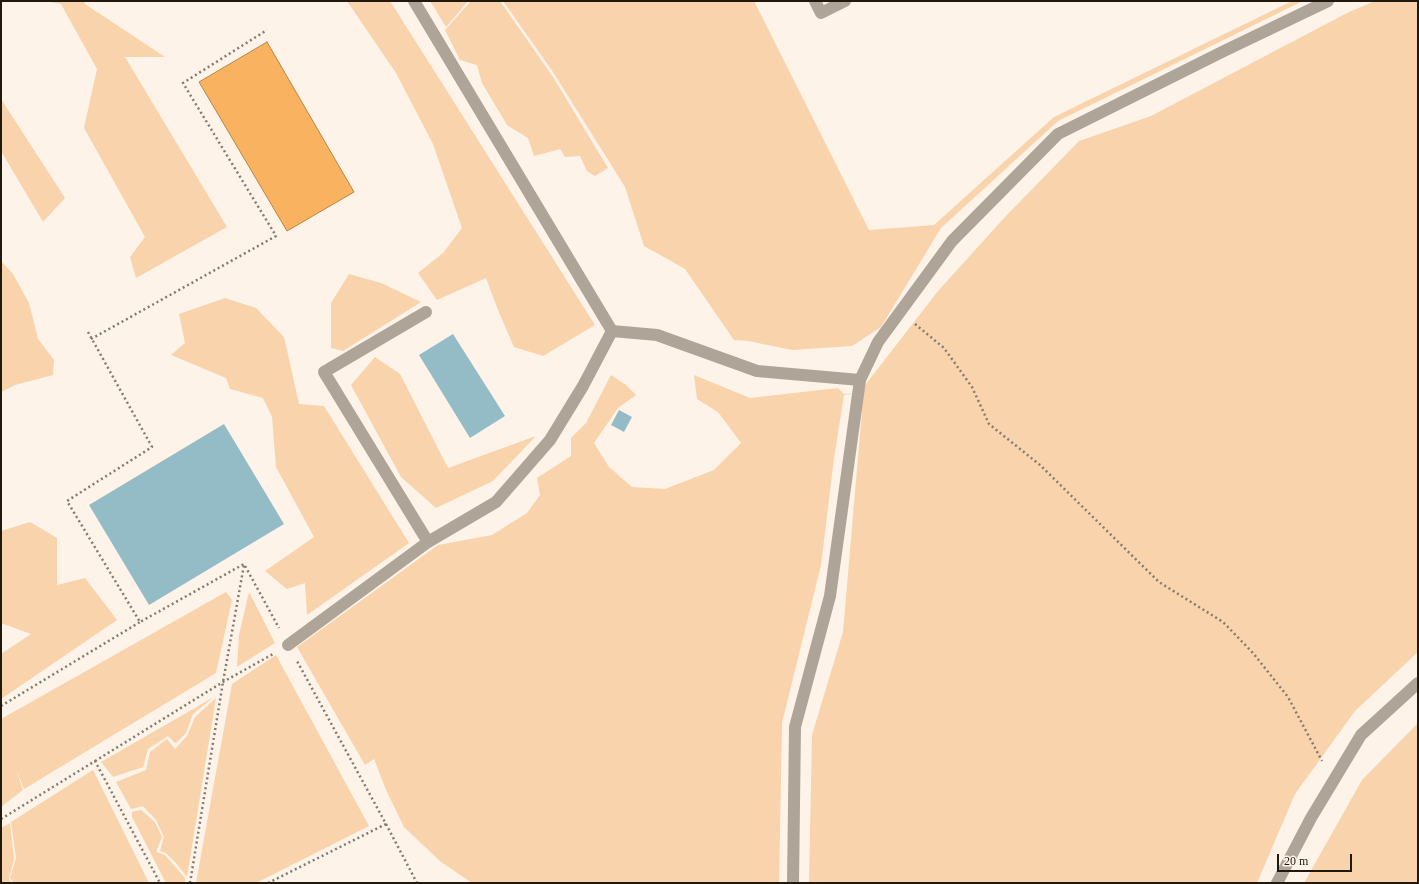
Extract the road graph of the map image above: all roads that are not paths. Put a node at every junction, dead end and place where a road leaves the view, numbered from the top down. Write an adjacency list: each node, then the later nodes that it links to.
1 (414, 1): 6 (street)
2 (815, 1): 3 (street)
3 (845, 1)
4 (1328, 1): 7 (street)
5 (426, 312): 8 (street)
6 (612, 331): 7 (street); 8 (street)
7 (860, 380): 11 (street)
8 (428, 542): 9 (street)
9 (288, 645)
10 (1418, 683): 12 (street)
11 (793, 883)
12 (1277, 883)

